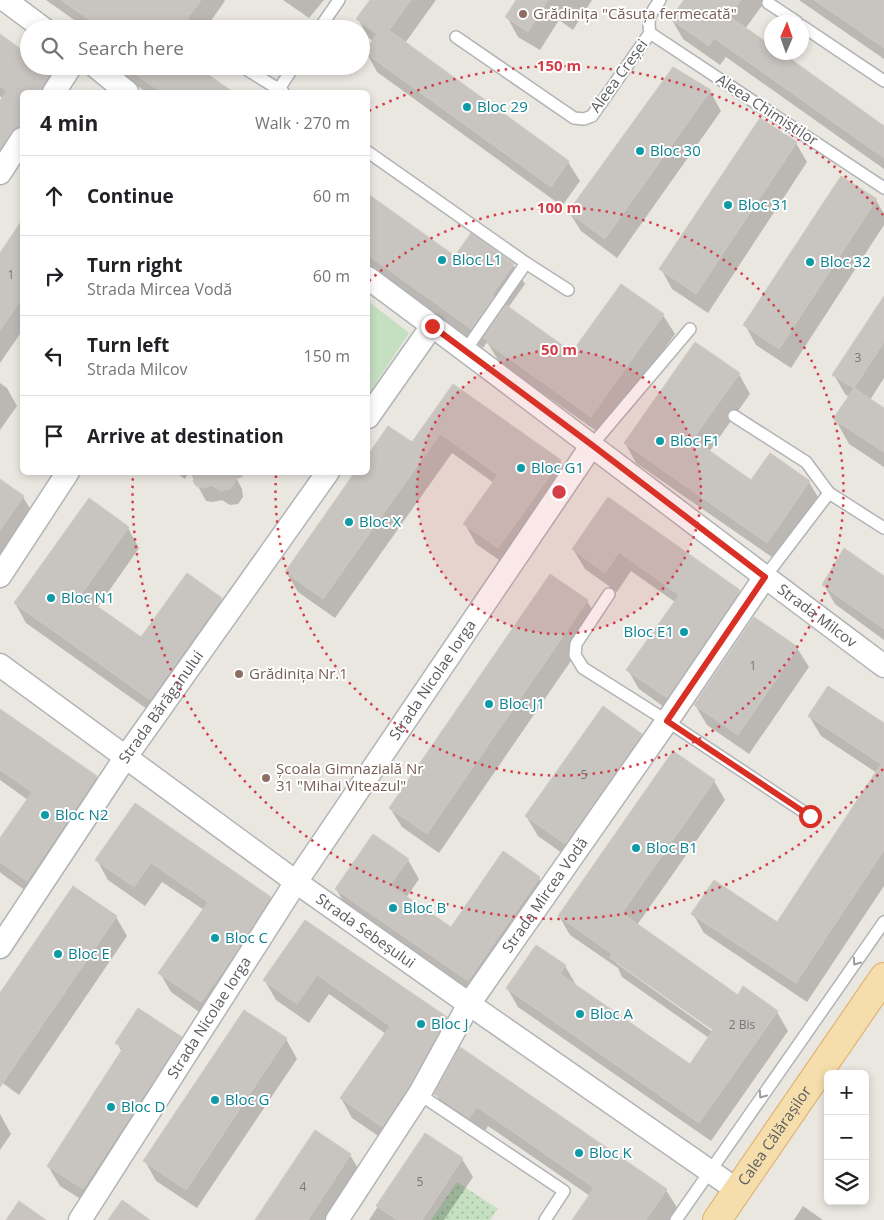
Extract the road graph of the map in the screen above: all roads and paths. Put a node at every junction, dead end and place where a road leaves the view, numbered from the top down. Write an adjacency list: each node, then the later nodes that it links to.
1 (4, 0): 6 (street)
2 (338, 0): 7 (lane)
3 (660, 0): 9 (lane, Aleea Creșei)
4 (768, 3): 5 (lane)
5 (786, 15)
6 (32, 20)
7 (325, 20)
8 (809, 31): 15 (lane)
9 (650, 33): 10 (lane, Aleea Creșei); 23 (lane, Aleea Chimiștilor)
10 (456, 37)
11 (65, 75): 16 (street)
12 (105, 75): 17 (street)
13 (256, 75): 18 (lane)
14 (289, 75): 19 (lane)
15 (884, 81)
16 (55, 90)
17 (124, 90)
18 (278, 90)
19 (281, 90)
20 (20, 142): 22 (street)
21 (370, 153): 24 (lane)
22 (0, 173)
23 (884, 188)
24 (526, 264): 26 (lane); 29 (lane)
25 (370, 280): 27 (street, Strada Milcov)
26 (568, 290)
27 (432, 326): 29 (street, Strada Milcov); 30 (street)
28 (690, 328): 32 (lane)
29 (465, 351): 32 (street, Strada Milcov)
30 (370, 414)
31 (734, 416): 35 (lane)
32 (592, 445): 38 (street, Strada Milcov); 45 (street, Strada Nicolae Iorga)
33 (66, 475): 37 (street)
34 (326, 475): 43 (street, Strada Bărăganului)
35 (829, 493): 36 (lane); 38 (lane)
36 (884, 528)
37 (0, 576)
38 (765, 577): 41 (street, Strada Milcov); 42 (street, Strada Mircea Vodă)
39 (609, 594): 42 (lane)
40 (0, 665): 43 (street, Strada Sebeșului)
41 (884, 666)
42 (667, 721): 44 (lane); 49 (street, Strada Mircea Vodă)
43 (125, 758): 45 (street, Strada Sebeșului); 47 (street, Strada Bărăganului)
44 (810, 816)
45 (296, 882): 49 (street, Strada Sebeșului); 53 (street, Strada Nicolae Iorga)
46 (884, 922): 51 (lane, one-way to 51)
47 (0, 947)
48 (884, 977): 52 (main road, Calea Călărașilor)
49 (469, 1004): 50 (street, Strada Mircea Vodă); 51 (street, Strada Sebeșului)
50 (420, 1093): 54 (street, Strada Mircea Vodă); 55 (lane)
51 (709, 1171): 52 (street, Strada Sebeșului); 56 (lane)
52 (737, 1190): 57 (main road, Calea Călărașilor)
53 (80, 1220)
54 (337, 1220)
55 (545, 1220)
56 (676, 1220)
57 (717, 1220)

